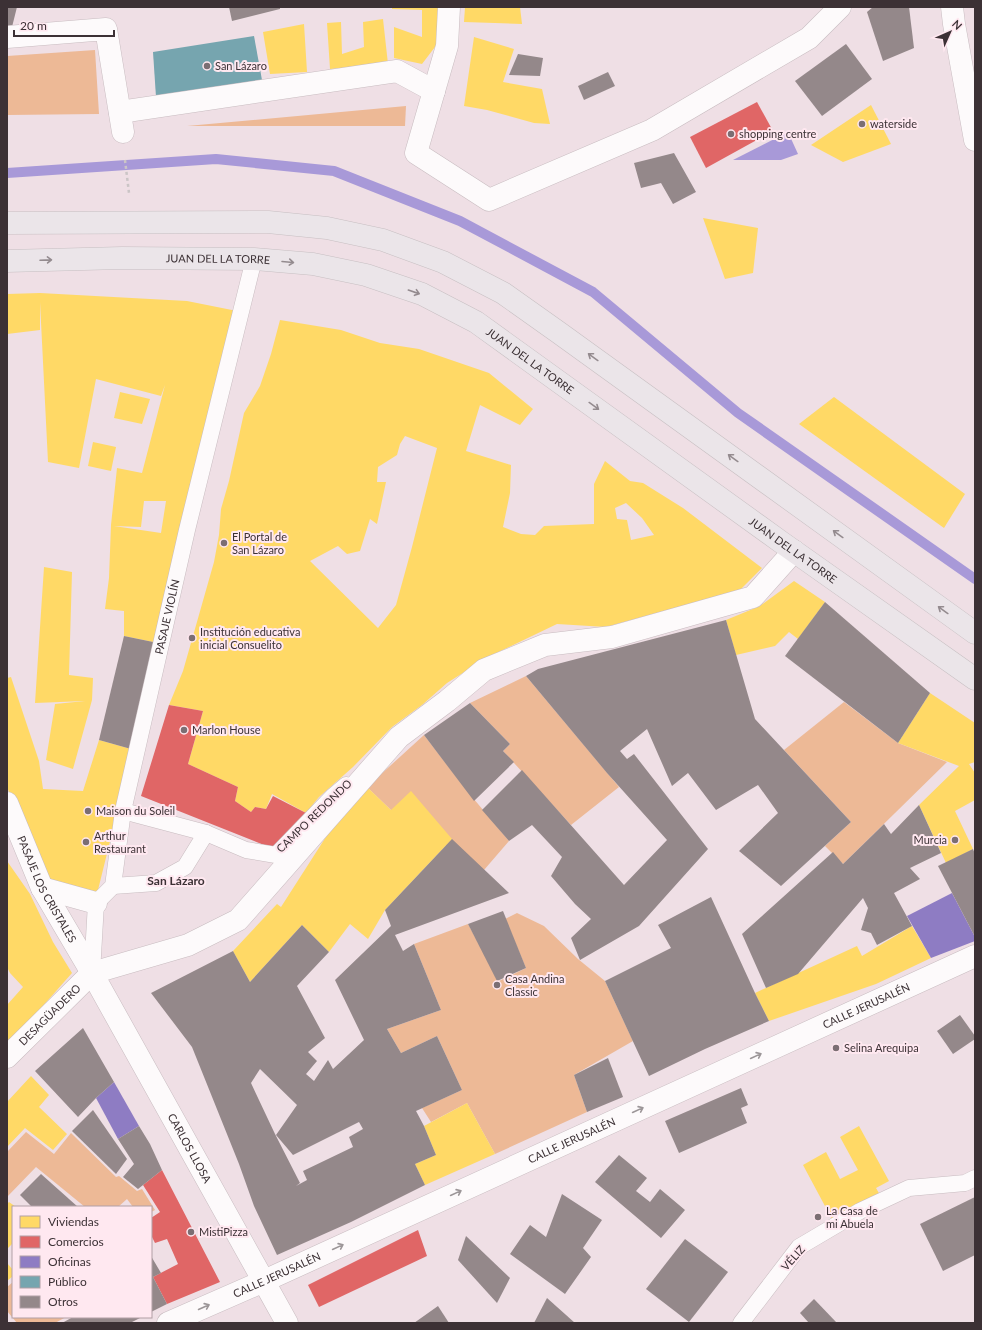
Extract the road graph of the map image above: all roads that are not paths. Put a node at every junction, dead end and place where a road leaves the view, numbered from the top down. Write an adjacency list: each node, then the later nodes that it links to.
1 (449, 7): 5 (street)
2 (840, 7): 5 (street)
3 (952, 7): 6 (street)
4 (7, 37): 5 (street)
5 (434, 91)
6 (975, 140)
7 (7, 223): 11 (main road, one-way to 7)
8 (254, 259): 9 (main road, JUAN DEL LA TORRE, one-way to 8); 10 (main road, JUAN DEL LA TORRE, one-way to 10); 15 (lane, PASAJE VIOLÍN)
9 (7, 261)
10 (794, 551): 12 (main road, JUAN DEL LA TORRE); 13 (street)
11 (975, 633)
12 (975, 679)
13 (399, 737): 16 (lane, CAMPO REDONDO); 21 (street)
14 (7, 803): 18 (street, PASAJE LOS CRISTALES)
15 (123, 811): 16 (lane, CAMPO REDONDO); 17 (lane, PASAJE VIOLÍN)
16 (206, 833): 17 (lane)
17 (113, 886): 19 (lane)
18 (42, 888): 19 (street); 21 (street, PASAJE LOS CRISTALES)
19 (96, 903): 21 (lane)
20 (975, 956): 24 (street, CALLE JERUSALÉN, one-way to 20)
21 (92, 973): 22 (street, DESAGÜADERO); 24 (street, CARLOS LLOSA)
22 (7, 1057)
23 (975, 1178): 27 (lane, VÉLIZ)
24 (264, 1281): 25 (street, CALLE JERUSALÉN, one-way to 24); 26 (street, CARLOS LLOSA)
25 (168, 1323)
26 (287, 1323)
27 (741, 1323)

